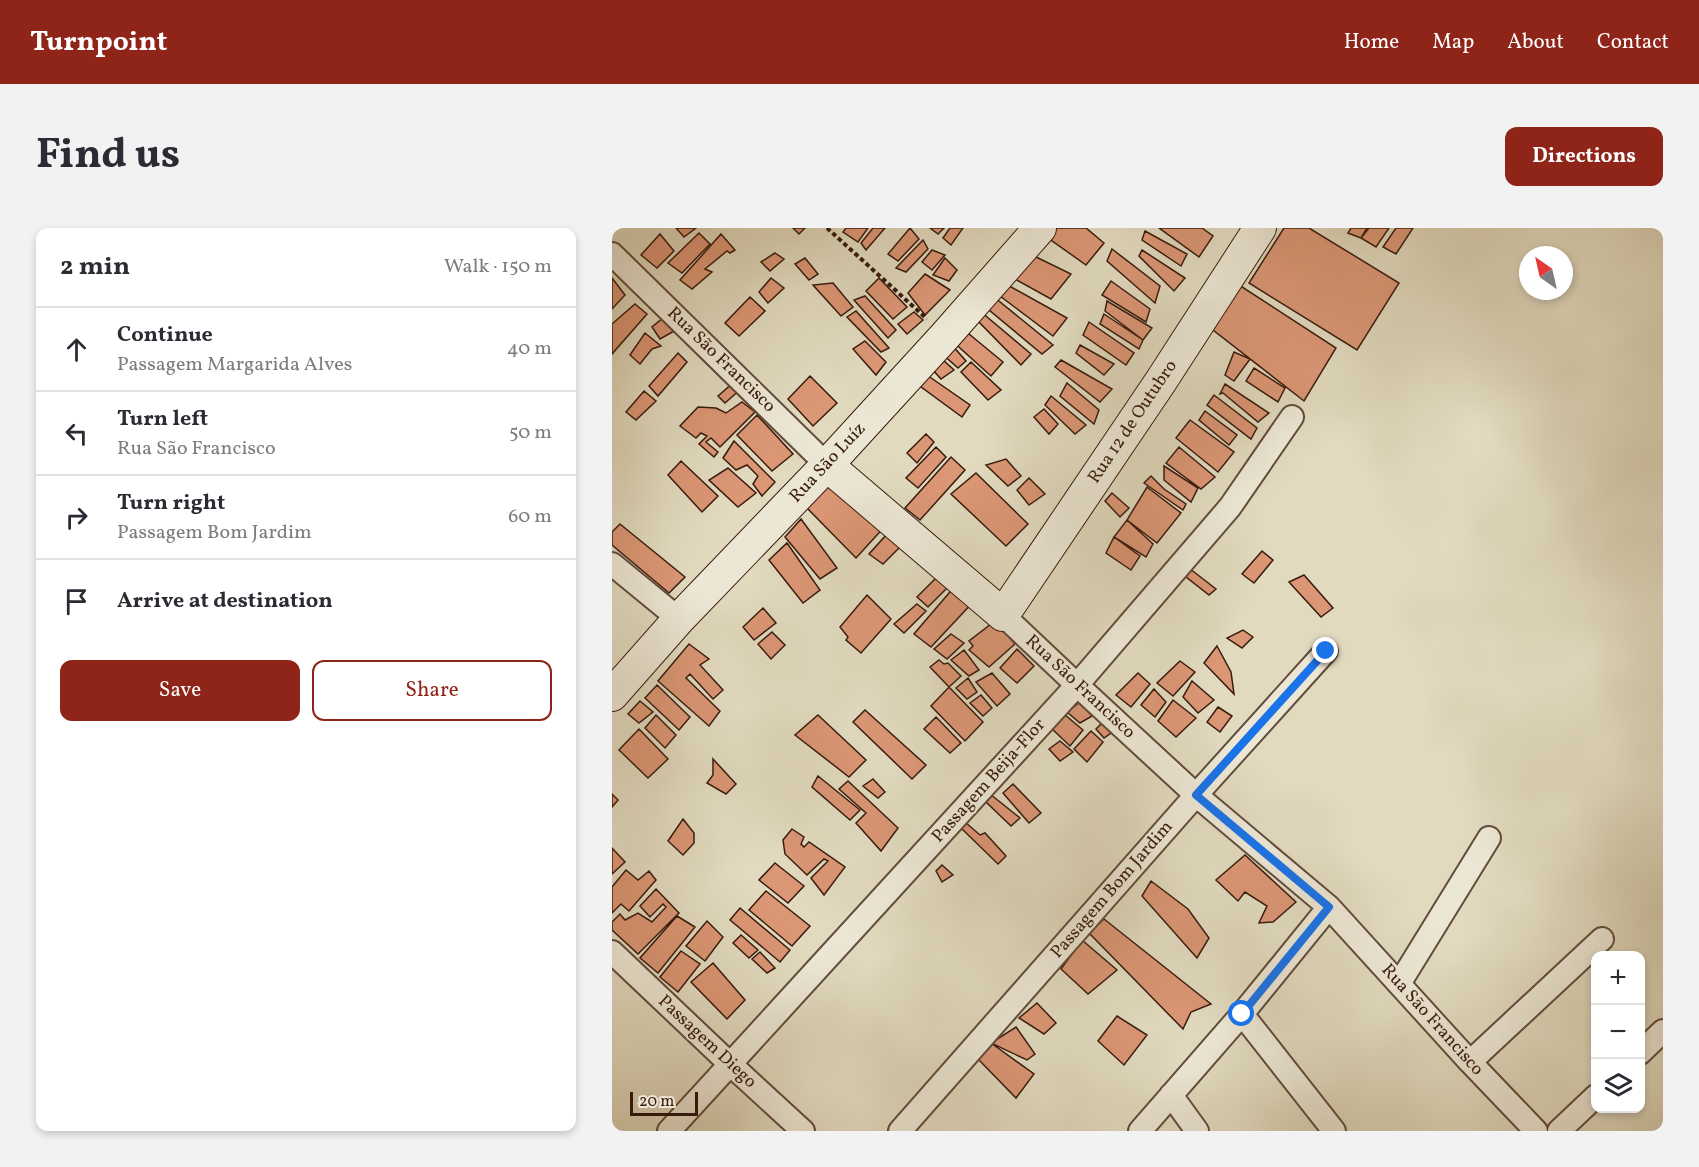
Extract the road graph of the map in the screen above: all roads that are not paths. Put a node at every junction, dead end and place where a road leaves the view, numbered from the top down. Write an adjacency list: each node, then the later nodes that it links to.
1 (1040, 228): 5 (main road, Rua São Luíz)
2 (1260, 228): 7 (main road, Rua 12 de Outubro)
3 (612, 254): 5 (street, Rua São Francisco)
4 (1292, 417): 10 (street, Passagem Beija-Flor)
5 (827, 465): 7 (main road, Rua São Francisco); 8 (main road, Rua São Luíz)
6 (612, 564): 8 (street)
7 (1004, 615): 10 (street, Rua São Francisco)
8 (679, 619): 11 (main road, Rua São Luíz)
9 (1326, 651): 12 (street, Passagem Bom Jardim)
10 (1077, 685): 12 (street, Rua São Francisco); 22 (street, Passagem Beija-Flor)
11 (612, 695)
12 (1196, 795): 14 (street, Rua São Francisco); 27 (street, Passagem Bom Jardim)
13 (1490, 838): 17 (street)
14 (1329, 907): 17 (street, Rua São Francisco); 18 (street)
15 (1602, 939): 21 (street)
16 (612, 952): 22 (street, Passagem Diego)
17 (1399, 984): 21 (street, Rua São Francisco)
18 (1242, 1014): 23 (street); 30 (street)
19 (1663, 1031): 20 (street)
20 (1645, 1049)
21 (1470, 1062): 31 (street, Rua São Francisco)
22 (729, 1064): 25 (street, Passagem Beija-Flor); 26 (street, Passagem Diego)
23 (1171, 1095): 28 (street); 29 (street)
24 (1591, 1101): 32 (street)
25 (669, 1131)
26 (803, 1131)
27 (900, 1131)
28 (1140, 1131)
29 (1197, 1131)
30 (1334, 1131)
31 (1536, 1131)
32 (1559, 1131)

